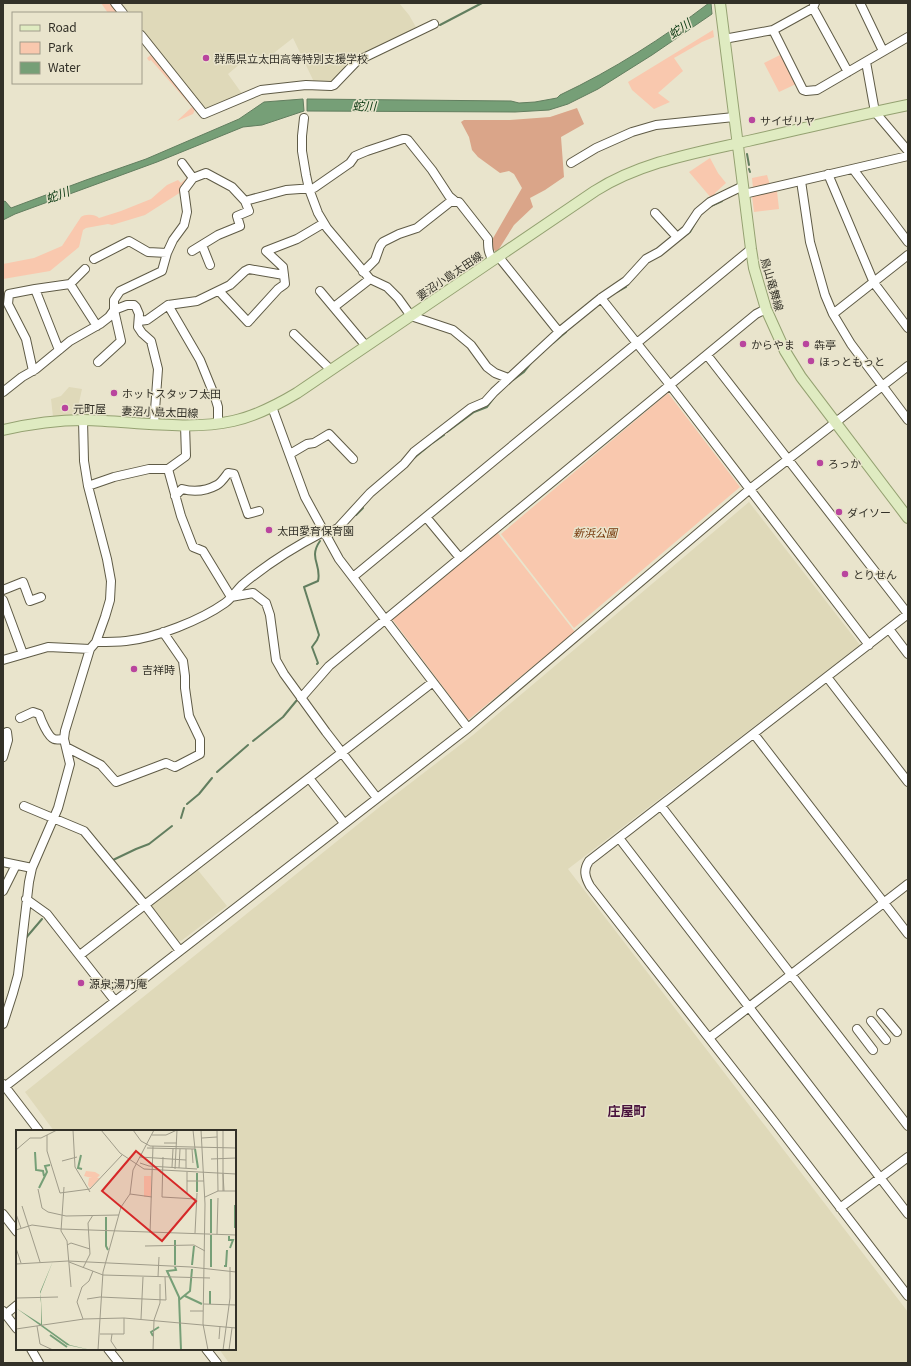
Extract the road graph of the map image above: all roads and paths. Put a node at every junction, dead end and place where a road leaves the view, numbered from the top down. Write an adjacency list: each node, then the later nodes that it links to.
1 (116, 3): 5 (street)
2 (720, 3): 10 (main road, 鳥山竜舞線)
3 (860, 3): 11 (street)
4 (814, 5): 7 (street); 13 (street)
5 (122, 12)
6 (434, 24): 8 (street)
7 (773, 30): 10 (street); 13 (street)
8 (142, 36)
9 (908, 37): 11 (street)
10 (724, 39): 16 (main road, 鳥山竜舞線)
11 (883, 52): 12 (street)
12 (866, 62): 13 (street); 15 (street)
13 (848, 72)
14 (908, 105): 15 (main road, 妻沼小島太田線)
15 (875, 112): 18 (main road, 妻沼小島太田線); 19 (street)
16 (734, 117): 18 (main road, 鳥山竜舞線); 22 (street)
17 (304, 118): 27 (street)
18 (738, 143): 28 (main road, 鳥山竜舞線); 40 (main road, 妻沼小島太田線)
19 (908, 151)
20 (908, 156): 23 (street)
21 (182, 163): 25 (street)
22 (571, 163)
23 (852, 169): 24 (street); 34 (street)
24 (828, 174): 26 (street); 47 (street)
25 (193, 178): 29 (street); 38 (street)
26 (801, 181): 28 (street); 57 (street)
27 (309, 189): 29 (street); 30 (street); 32 (street)
28 (744, 190): 33 (street); 36 (main road, 鳥山竜舞線)
29 (245, 201): 35 (street)
30 (455, 201): 40 (street); 44 (street)
31 (654, 213): 33 (street)
32 (324, 223): 44 (street); 45 (street)
33 (677, 237): 52 (street)
34 (908, 242)
35 (202, 245): 37 (street); 42 (street)
36 (751, 249): 55 (main road, 鳥山竜舞線); 64 (street)
37 (192, 251)
38 (167, 253): 41 (street); 56 (street)
39 (908, 255): 47 (street)
40 (495, 258): 58 (main road, 妻沼小島太田線); 62 (street)
41 (94, 259)
42 (210, 266)
43 (84, 270): 48 (street)
44 (363, 272): 46 (street)
45 (284, 275): 50 (street); 50 (street)
46 (370, 279): 54 (street); 58 (street)
47 (874, 282): 57 (street); 61 (street)
48 (70, 284): 49 (street); 60 (street)
49 (35, 289): 66 (street); 70 (street)
50 (219, 290): 53 (street)
51 (320, 290): 54 (street)
52 (601, 298): 62 (street); 64 (street)
53 (168, 305): 59 (street); 81 (street)
54 (334, 307): 65 (street)
55 (766, 309): 67 (street); 79 (main road, 鳥山竜舞線)
56 (114, 310): 59 (street); 60 (street); 68 (street)
57 (833, 314): 74 (street)
58 (411, 316): 65 (main road, 妻沼小島太田線); 72 (street)
59 (139, 321): 80 (street)
60 (97, 326): 66 (street)
61 (908, 328)
62 (560, 332): 72 (street)
63 (294, 334): 71 (street)
64 (636, 343): 73 (street); 92 (street)
65 (366, 346): 71 (main road, 妻沼小島太田線)
66 (59, 350): 70 (street)
67 (707, 355): 73 (street); 86 (street)
68 (98, 362)
69 (908, 366): 74 (street)
70 (34, 370): 75 (street)
71 (331, 370): 76 (main road, 妻沼小島太田線)
72 (508, 378): 94 (street)
73 (670, 385): 89 (street); 95 (street)
74 (882, 387): 78 (street); 79 (street)
75 (3, 392)
76 (272, 407): 81 (main road, 妻沼小島太田線); 84 (street)
77 (83, 420): 80 (main road, 妻沼小島太田線); 83 (main road, 妻沼小島太田線); 88 (street)
78 (908, 420)
79 (837, 423): 86 (street); 93 (main road, 鳥山竜舞線)
80 (154, 424): 82 (main road, 妻沼小島太田線)
81 (218, 424): 82 (main road, 妻沼小島太田線)
82 (185, 425): 87 (street)
83 (3, 430)
84 (290, 454): 85 (street); 94 (street)
85 (353, 459)
86 (788, 460): 89 (street); 101 (street)
87 (168, 470): 88 (street); 90 (street)
88 (88, 486): 105 (street)
89 (750, 490): 106 (street); 115 (street)
90 (175, 496): 91 (street); 98 (street)
91 (259, 511)
92 (426, 517): 95 (street); 96 (street)
93 (908, 518)
94 (324, 534): 96 (street); 98 (street)
95 (460, 558): 102 (street)
96 (353, 577): 102 (street)
97 (3, 590): 99 (street)
98 (231, 597): 104 (street); 113 (street)
99 (41, 598)
100 (3, 600): 108 (street)
101 (908, 614): 103 (street)
102 (385, 619): 112 (street); 113 (street)
103 (889, 629): 106 (street); 109 (street)
104 (163, 632): 105 (street); 118 (street)
105 (96, 642): 107 (street)
106 (869, 645): 111 (street)
107 (90, 649): 108 (street); 118 (street)
108 (23, 654): 110 (street)
109 (908, 654)
110 (3, 660)
111 (827, 677): 117 (street); 122 (street)
112 (433, 682): 115 (street); 119 (street)
113 (301, 698): 119 (street)
114 (20, 718): 118 (street)
115 (468, 728): 123 (street)
116 (6, 732): 120 (street)
117 (754, 734): 125 (street); 135 (street)
118 (65, 743): 126 (street)
119 (342, 752): 121 (street); 123 (street)
120 (3, 757)
121 (309, 778): 127 (street); 136 (street)
122 (908, 782)
123 (377, 798): 127 (street)
124 (24, 806): 126 (street)
125 (661, 806): 128 (street); 140 (street)
126 (53, 819): 131 (street); 136 (street)
127 (344, 823): 138 (street)
128 (619, 838): 142 (street); 148 (street)
129 (3, 862): 130 (street)
130 (16, 864): 131 (street); 133 (street)
131 (32, 868): 134 (street)
132 (908, 884): 135 (street)
133 (3, 891)
134 (26, 899): 139 (street); 145 (street)
135 (884, 903): 137 (street); 140 (street)
136 (145, 905): 138 (street); 139 (street)
137 (908, 934)
138 (180, 951): 141 (street)
139 (80, 956): 141 (street)
140 (791, 974): 142 (street); 152 (street)
141 (115, 1001): 151 (street)
142 (748, 1007): 148 (street); 155 (street)
143 (881, 1013): 147 (street)
144 (871, 1021): 149 (street)
145 (3, 1024)
146 (857, 1029): 150 (street)
147 (897, 1032)
148 (709, 1038): 156 (street)
149 (886, 1040)
150 (874, 1050)
151 (4, 1086): 153 (street)
152 (908, 1126)
153 (38, 1130)
154 (908, 1157): 155 (street)
155 (880, 1178): 156 (street); 158 (street)
156 (840, 1208): 160 (street)
157 (3, 1214): 159 (street)
158 (908, 1214)
159 (16, 1231)
160 (908, 1296)
161 (16, 1306): 162 (street)
162 (4, 1312): 163 (street)
163 (16, 1328)
164 (32, 1350): 167 (street)
165 (109, 1350): 168 (street)
166 (207, 1350): 169 (street)
167 (39, 1363)
168 (119, 1363)
169 (217, 1363)

